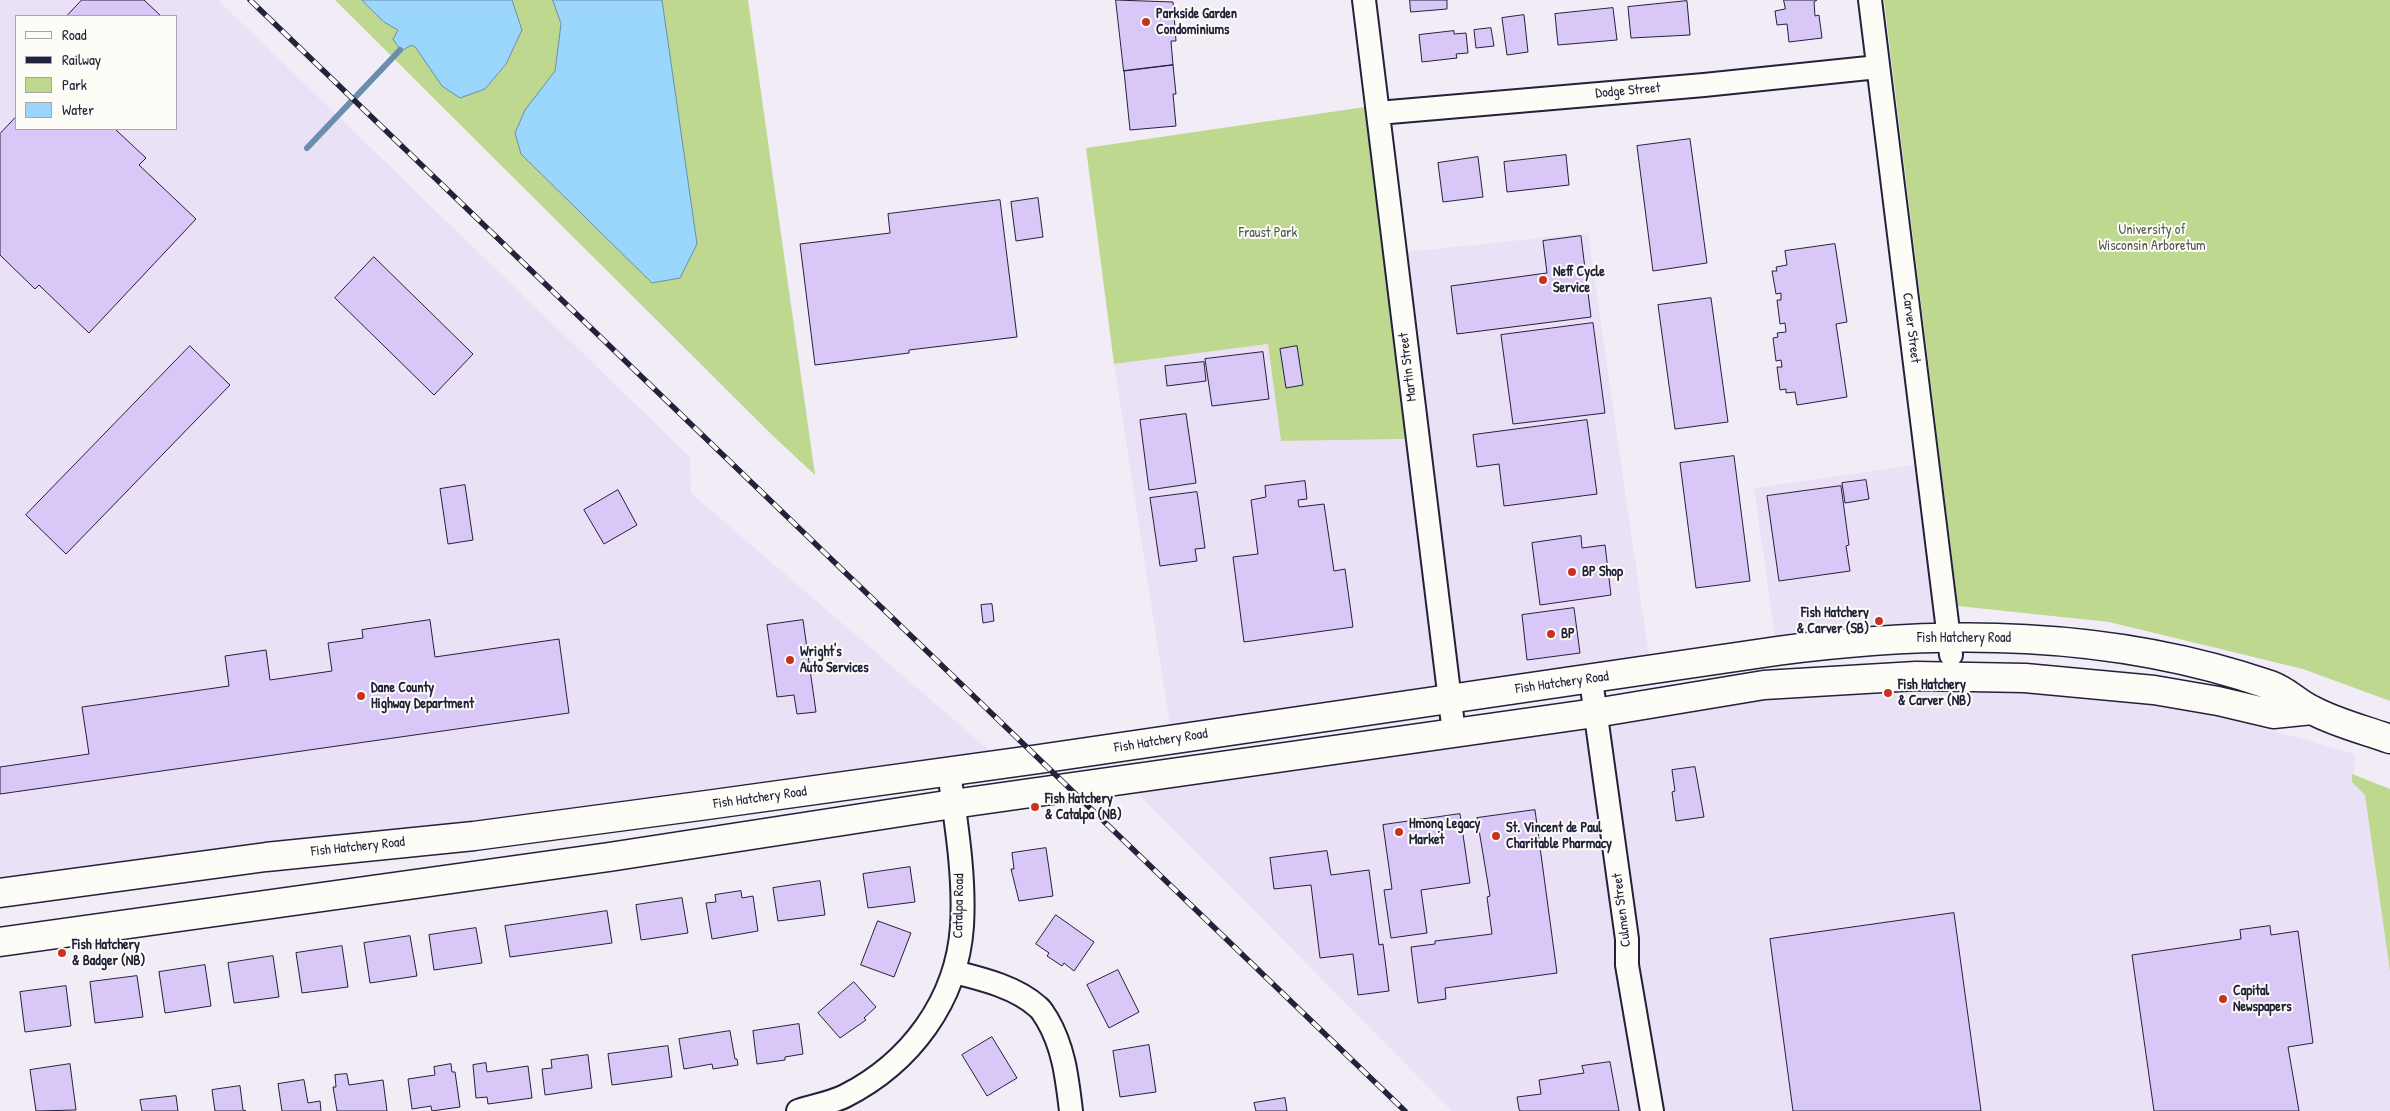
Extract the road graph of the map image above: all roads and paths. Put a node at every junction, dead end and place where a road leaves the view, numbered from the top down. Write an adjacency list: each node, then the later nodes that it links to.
1 (1364, 0): 4 (street, Martin Street)
2 (1870, 0): 3 (street, Carver Street)
3 (1878, 67): 4 (street, Dodge Street); 5 (street, Carver Street)
4 (1378, 113): 7 (street, Martin Street)
5 (1950, 646): 6 (main road, Fish Hatchery Road); 8 (main road, Fish Hatchery Road)
6 (1591, 680): 7 (main road, Fish Hatchery Road); 9 (street, Culmen Street)
7 (1450, 699): 10 (street, Martin Street); 12 (main road, Fish Hatchery Road)
8 (2312, 710): 9 (main road, Fish Hatchery Road); 11 (main road, Fish Hatchery Road)
9 (1595, 713): 10 (main road, Fish Hatchery Road); 19 (street, Culmen Street)
10 (1454, 733): 13 (main road, Fish Hatchery Road)
11 (2390, 739)
12 (949, 772): 13 (street, Catalpa Road); 14 (main road, Fish Hatchery Road)
13 (953, 804): 15 (main road, Fish Hatchery Road); 16 (street, Catalpa Road)
14 (0, 893)
15 (0, 942)
16 (954, 972): 17 (street, Catalpa Road); 18 (street)
17 (798, 1111)
18 (1071, 1111)
19 (1652, 1111)

